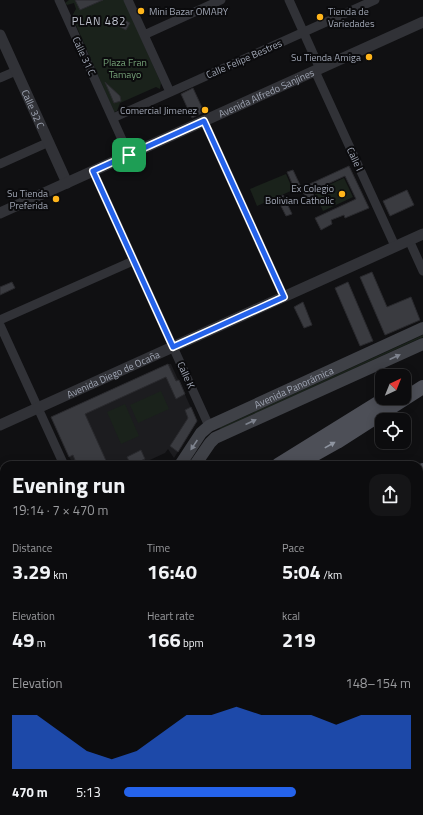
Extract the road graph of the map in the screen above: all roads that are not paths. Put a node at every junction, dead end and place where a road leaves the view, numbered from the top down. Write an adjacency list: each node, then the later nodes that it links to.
1 (59, 0): 14 (street, Calle 31 C)
2 (128, 0): 9 (street)
3 (221, 0): 9 (street)
4 (289, 0): 7 (street, Calle I)
5 (375, 0): 7 (street, Calle Felipe Bestres)
6 (423, 22): 10 (street, Avenida Alfredo Sanjines)
7 (303, 32): 10 (street, Calle I); 13 (street, Calle Felipe Bestres)
8 (0, 35): 11 (street, Calle 32 C)
9 (144, 35): 13 (street)
10 (317, 70): 15 (street, Avenida Alfredo Sanjines); 24 (street, Calle I)
11 (16, 71): 12 (street); 16 (street, Calle 32 C)
12 (0, 78)
13 (170, 92): 14 (street, Calle Felipe Bestres)
14 (113, 118): 17 (street, Calle 31 C)
15 (204, 121): 17 (street, Avenida Alfredo Sanjines); 27 (street)
16 (49, 142): 18 (street); 20 (street, Calle 32 C)
17 (129, 155): 19 (street, Avenida Alfredo Sanjines)
18 (0, 164)
19 (93, 171): 20 (street, Avenida Alfredo Sanjines); 25 (street, Calle K)
20 (67, 183): 21 (street, Avenida Alfredo Sanjines)
21 (0, 213)
22 (423, 234): 23 (street, Avenida Diego de Ocaña)
23 (409, 240): 24 (street, Avenida Diego de Ocaña); 26 (street)
24 (395, 246): 27 (street, Avenida Diego de Ocaña)
25 (133, 261): 28 (street); 32 (street, Calle K)
26 (423, 271)
27 (284, 297): 32 (street, Avenida Diego de Ocaña)
28 (0, 320)
29 (0, 325): 37 (street)
30 (423, 328): 39 (main road, Avenida Panorámica)
31 (423, 344): 40 (main road, Avenida Panorámica, one-way to 31)
32 (173, 347): 37 (street, Avenida Diego de Ocaña); 39 (street, Calle K)
33 (423, 376): 34 (main road)
34 (411, 383)
35 (423, 387): 45 (main road, one-way to 35)
36 (375, 405): 44 (main road)
37 (38, 408): 38 (street, Avenida Diego de Ocaña); 41 (street)
38 (0, 425)
39 (209, 426): 40 (main road); 42 (main road, Avenida Panorámica, one-way to 42)
40 (215, 438): 43 (main road, Avenida Panorámica)
41 (62, 461)
42 (183, 461)
43 (198, 461)
44 (284, 461)
45 (303, 461)

